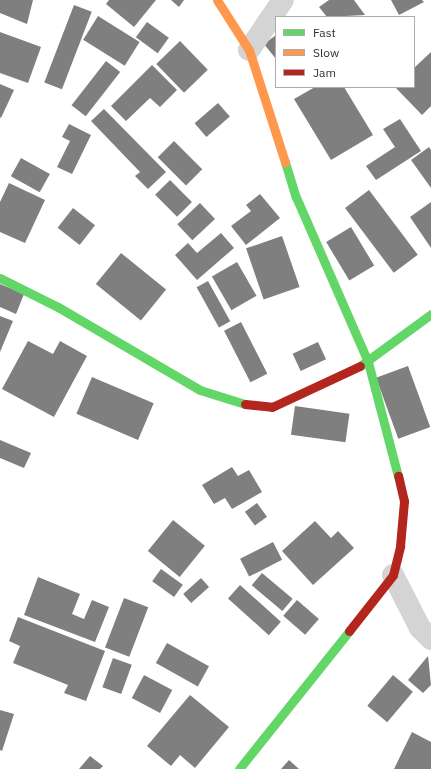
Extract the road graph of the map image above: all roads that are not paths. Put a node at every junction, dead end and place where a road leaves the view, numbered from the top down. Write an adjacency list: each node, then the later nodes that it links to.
1 (217, 0): 3 (street)
2 (283, 0): 3 (street)
3 (249, 50): 6 (street)
4 (0, 278): 6 (street)
5 (431, 314): 6 (street)
6 (368, 362): 7 (street)
7 (393, 575): 8 (street); 9 (street)
8 (431, 639)
9 (239, 769)

